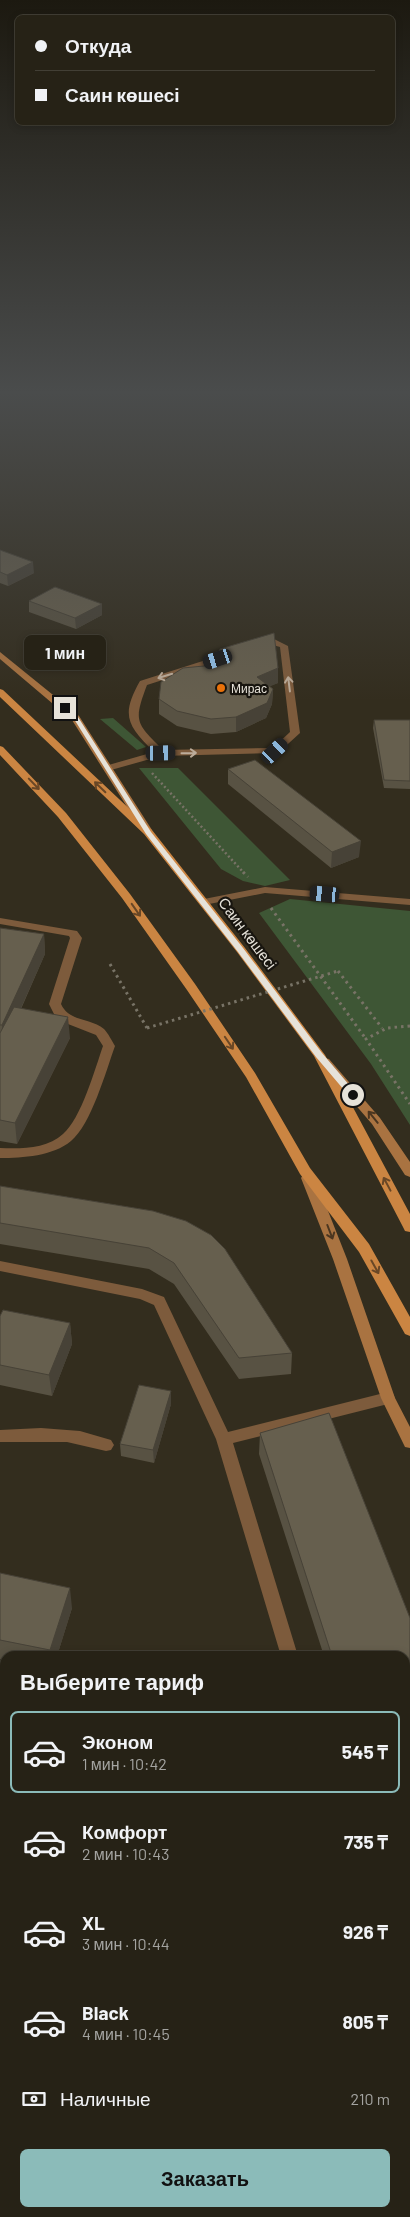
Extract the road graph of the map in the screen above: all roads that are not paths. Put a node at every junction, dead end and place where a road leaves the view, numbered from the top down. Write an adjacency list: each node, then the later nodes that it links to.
1 (0, 655): 5 (street, Саин көшесі)
2 (0, 692): 6 (main road, Саин көшесі, one-way to 2)
3 (0, 749): 12 (main road, one-way to 12)
4 (161, 753): 4 (lane, one-way to 4); 5 (lane)
5 (108, 768): 6 (street, Саин көшесі)
6 (148, 832): 7 (main road, Саин көшесі)
7 (204, 902): 8 (lane); 10 (main road, Саин көшесі)
8 (410, 902)
9 (1, 924): 11 (lane)
10 (319, 1055): 13 (street, one-way to 10); 14 (main road, Саин көшесі, one-way to 10)
11 (0, 1153)
12 (306, 1171): 16 (main road, one-way to 16); 17 (street, one-way to 17)
13 (410, 1172)
14 (410, 1227)
15 (0, 1266): 19 (lane)
16 (410, 1330)
17 (388, 1398): 19 (lane); 20 (street)
18 (0, 1436): 21 (lane)
19 (224, 1439): 22 (lane)
20 (410, 1442)
21 (106, 1445)
22 (288, 1651)

